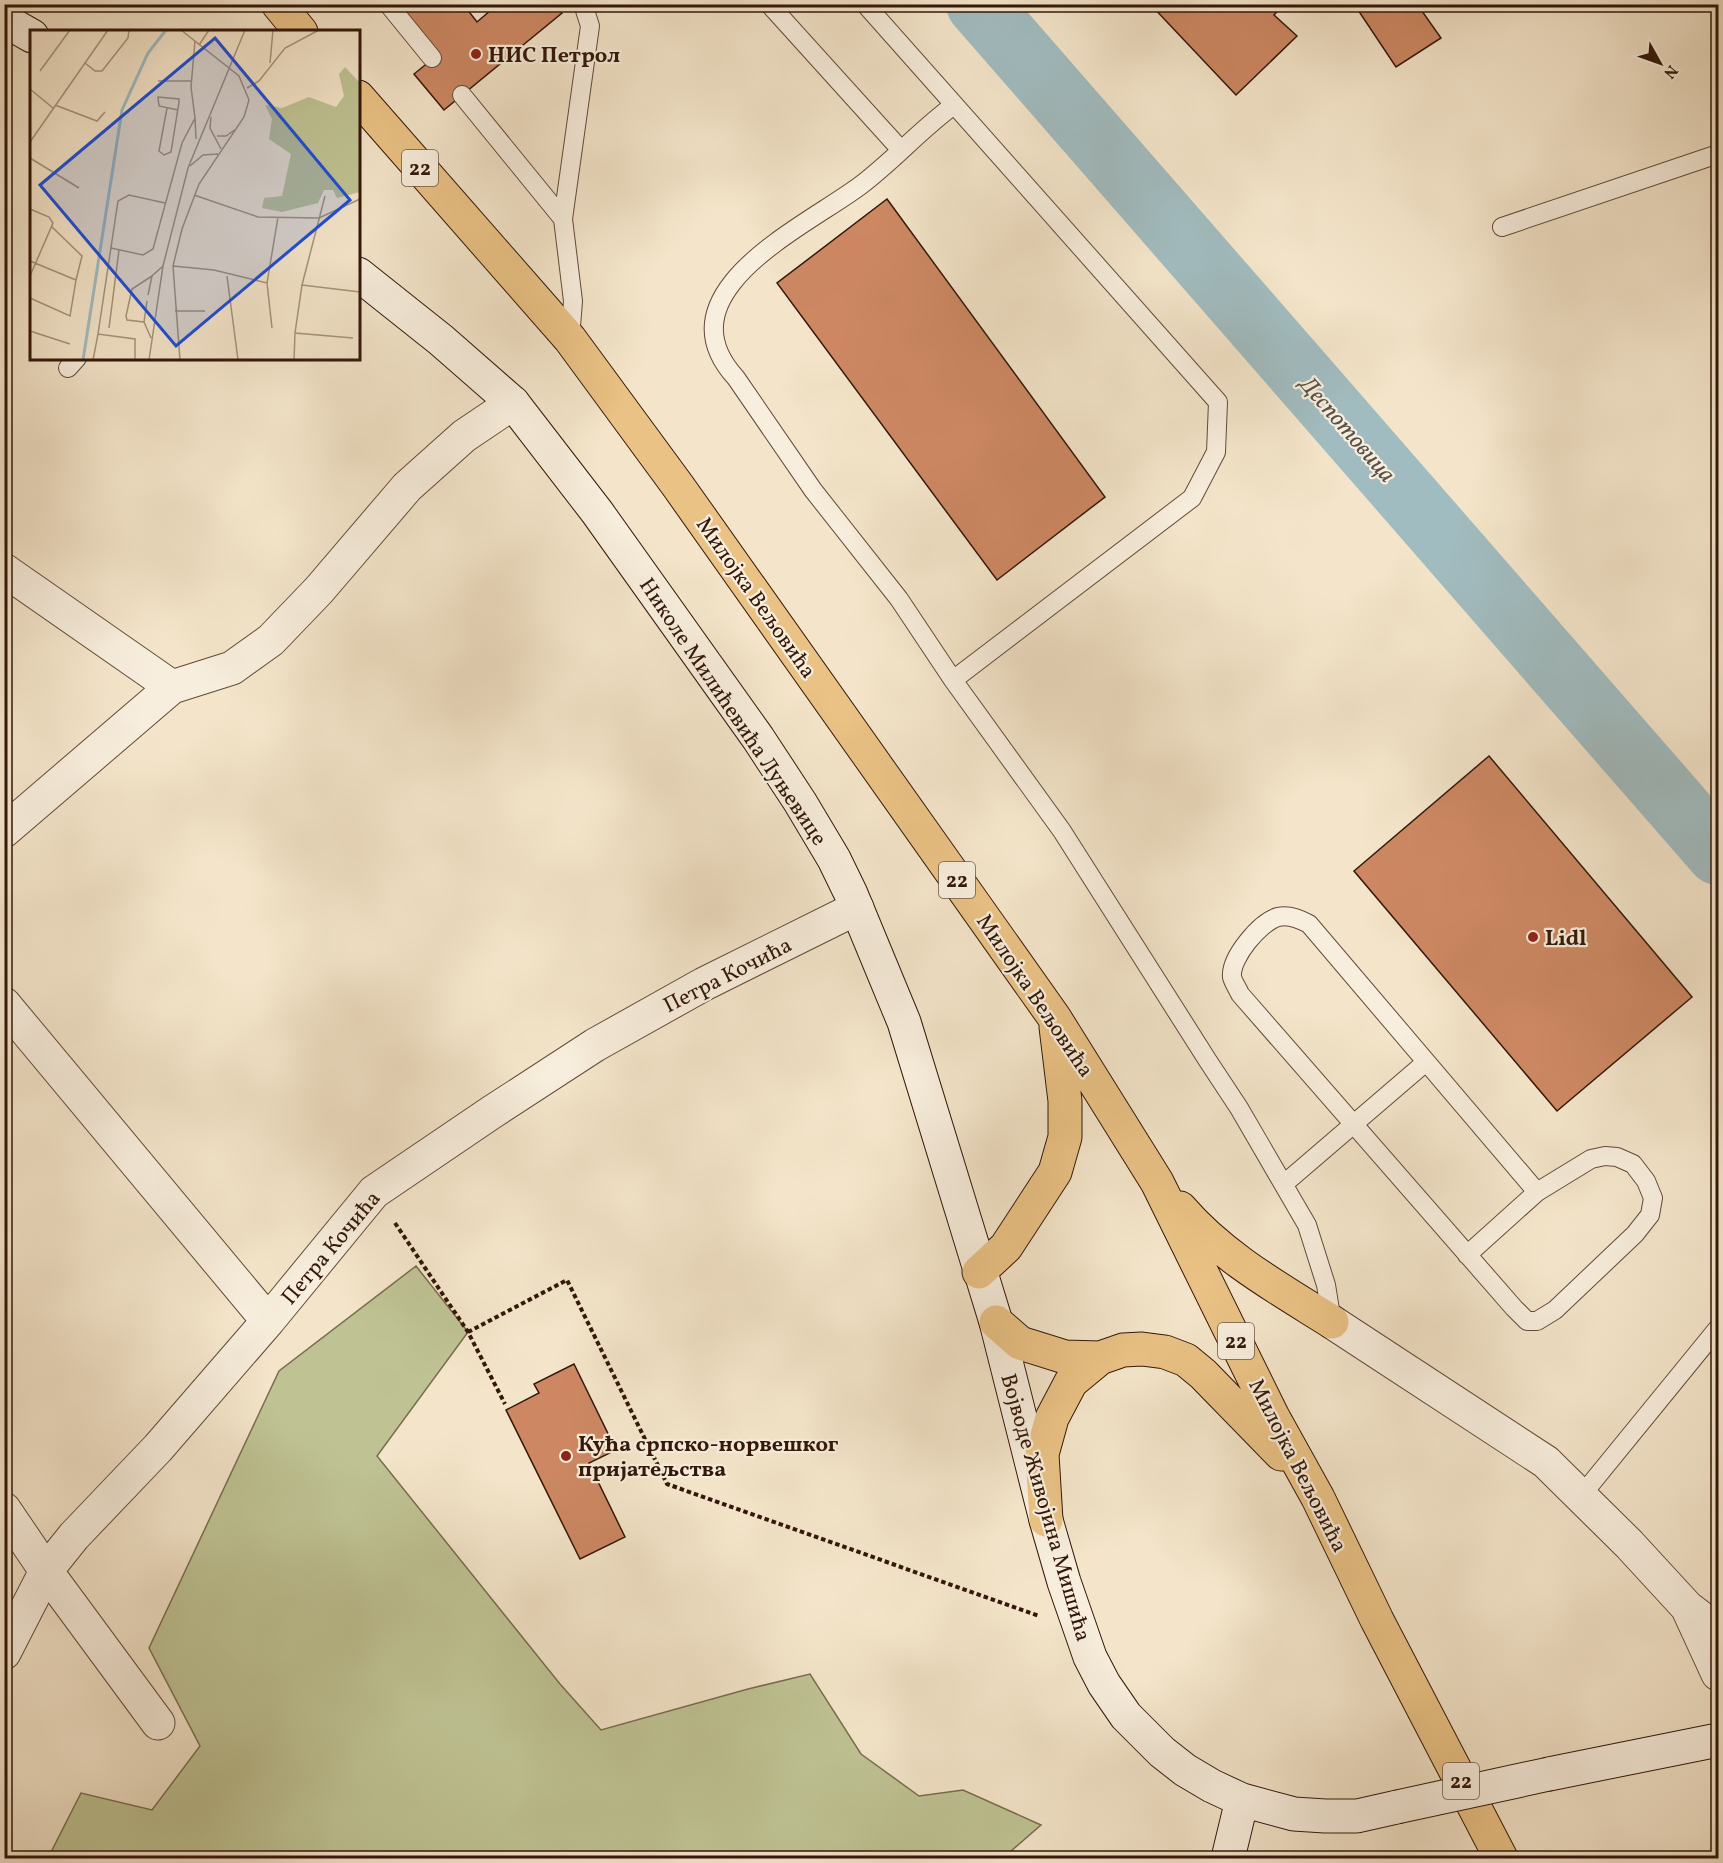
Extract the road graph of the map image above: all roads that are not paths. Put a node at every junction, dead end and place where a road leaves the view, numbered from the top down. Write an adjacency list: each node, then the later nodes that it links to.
1 (278, 4): 7 (main road)
2 (388, 4): 9 (lane)
3 (583, 4): 15 (lane)
4 (769, 4): 13 (lane)
5 (865, 4): 12 (lane)
6 (4, 20): 8 (street)
7 (299, 30)
8 (30, 35)
9 (432, 58)
10 (462, 95): 15 (lane)
11 (360, 99): 18 (main road, Милојка Вељовића / 22)
12 (954, 105): 13 (lane); 21 (lane)
13 (902, 150): 21 (lane)
14 (1719, 154): 16 (lane)
15 (563, 219): 18 (lane)
16 (1502, 227)
17 (360, 276): 19 (street, Николе Милићевића Луњевице)
18 (570, 339): 26 (main road, Милојка Вељовића / 22)
19 (513, 403): 22 (street); 24 (street, Николе Милићевића Луњевице)
20 (4, 570): 22 (street)
21 (953, 680): 30 (lane)
22 (172, 687): 23 (street)
23 (4, 831)
24 (857, 908): 33 (street, Николе Милићевића Луњевице); 34 (street, Петра Кочића)
25 (4, 1004): 34 (street)
26 (1054, 1017): 29 (main road, Милојка Вељовића / 22); 33 (main road)
27 (1426, 1062): 28 (lane); 28 (lane); 31 (lane)
28 (1353, 1124): 30 (lane); 32 (lane)
29 (1157, 1182): 36 (main road); 40 (main road, Милојка Вељовића / 22)
30 (1284, 1183): 36 (lane)
31 (1537, 1192): 32 (lane); 32 (lane)
32 (1467, 1254)
33 (979, 1272): 35 (street, Војводе Живојина Мишића)
34 (268, 1321): 43 (street, Петра Кочића)
35 (996, 1322): 38 (main road); 42 (street, Војводе Живојина Мишића)
36 (1332, 1322): 39 (street)
37 (1719, 1328): 39 (lane)
38 (1100, 1358): 40 (main road); 42 (main road)
39 (1581, 1496): 44 (street)
40 (1318, 1498): 52 (main road, Милојка Вељовића / 22)
41 (4, 1509): 43 (street)
42 (1046, 1520): 50 (street, Војводе Живојина Мишића)
43 (46, 1570): 46 (street, Петра Кочића); 48 (street)
44 (1687, 1607): 45 (street); 47 (street)
45 (1719, 1631)
46 (4, 1653)
47 (1719, 1674)
48 (158, 1723)
49 (1719, 1740): 50 (street, Војводе Живојина Мишића, bridge)
50 (1242, 1800): 51 (street)
51 (1228, 1858)
52 (1501, 1858)

